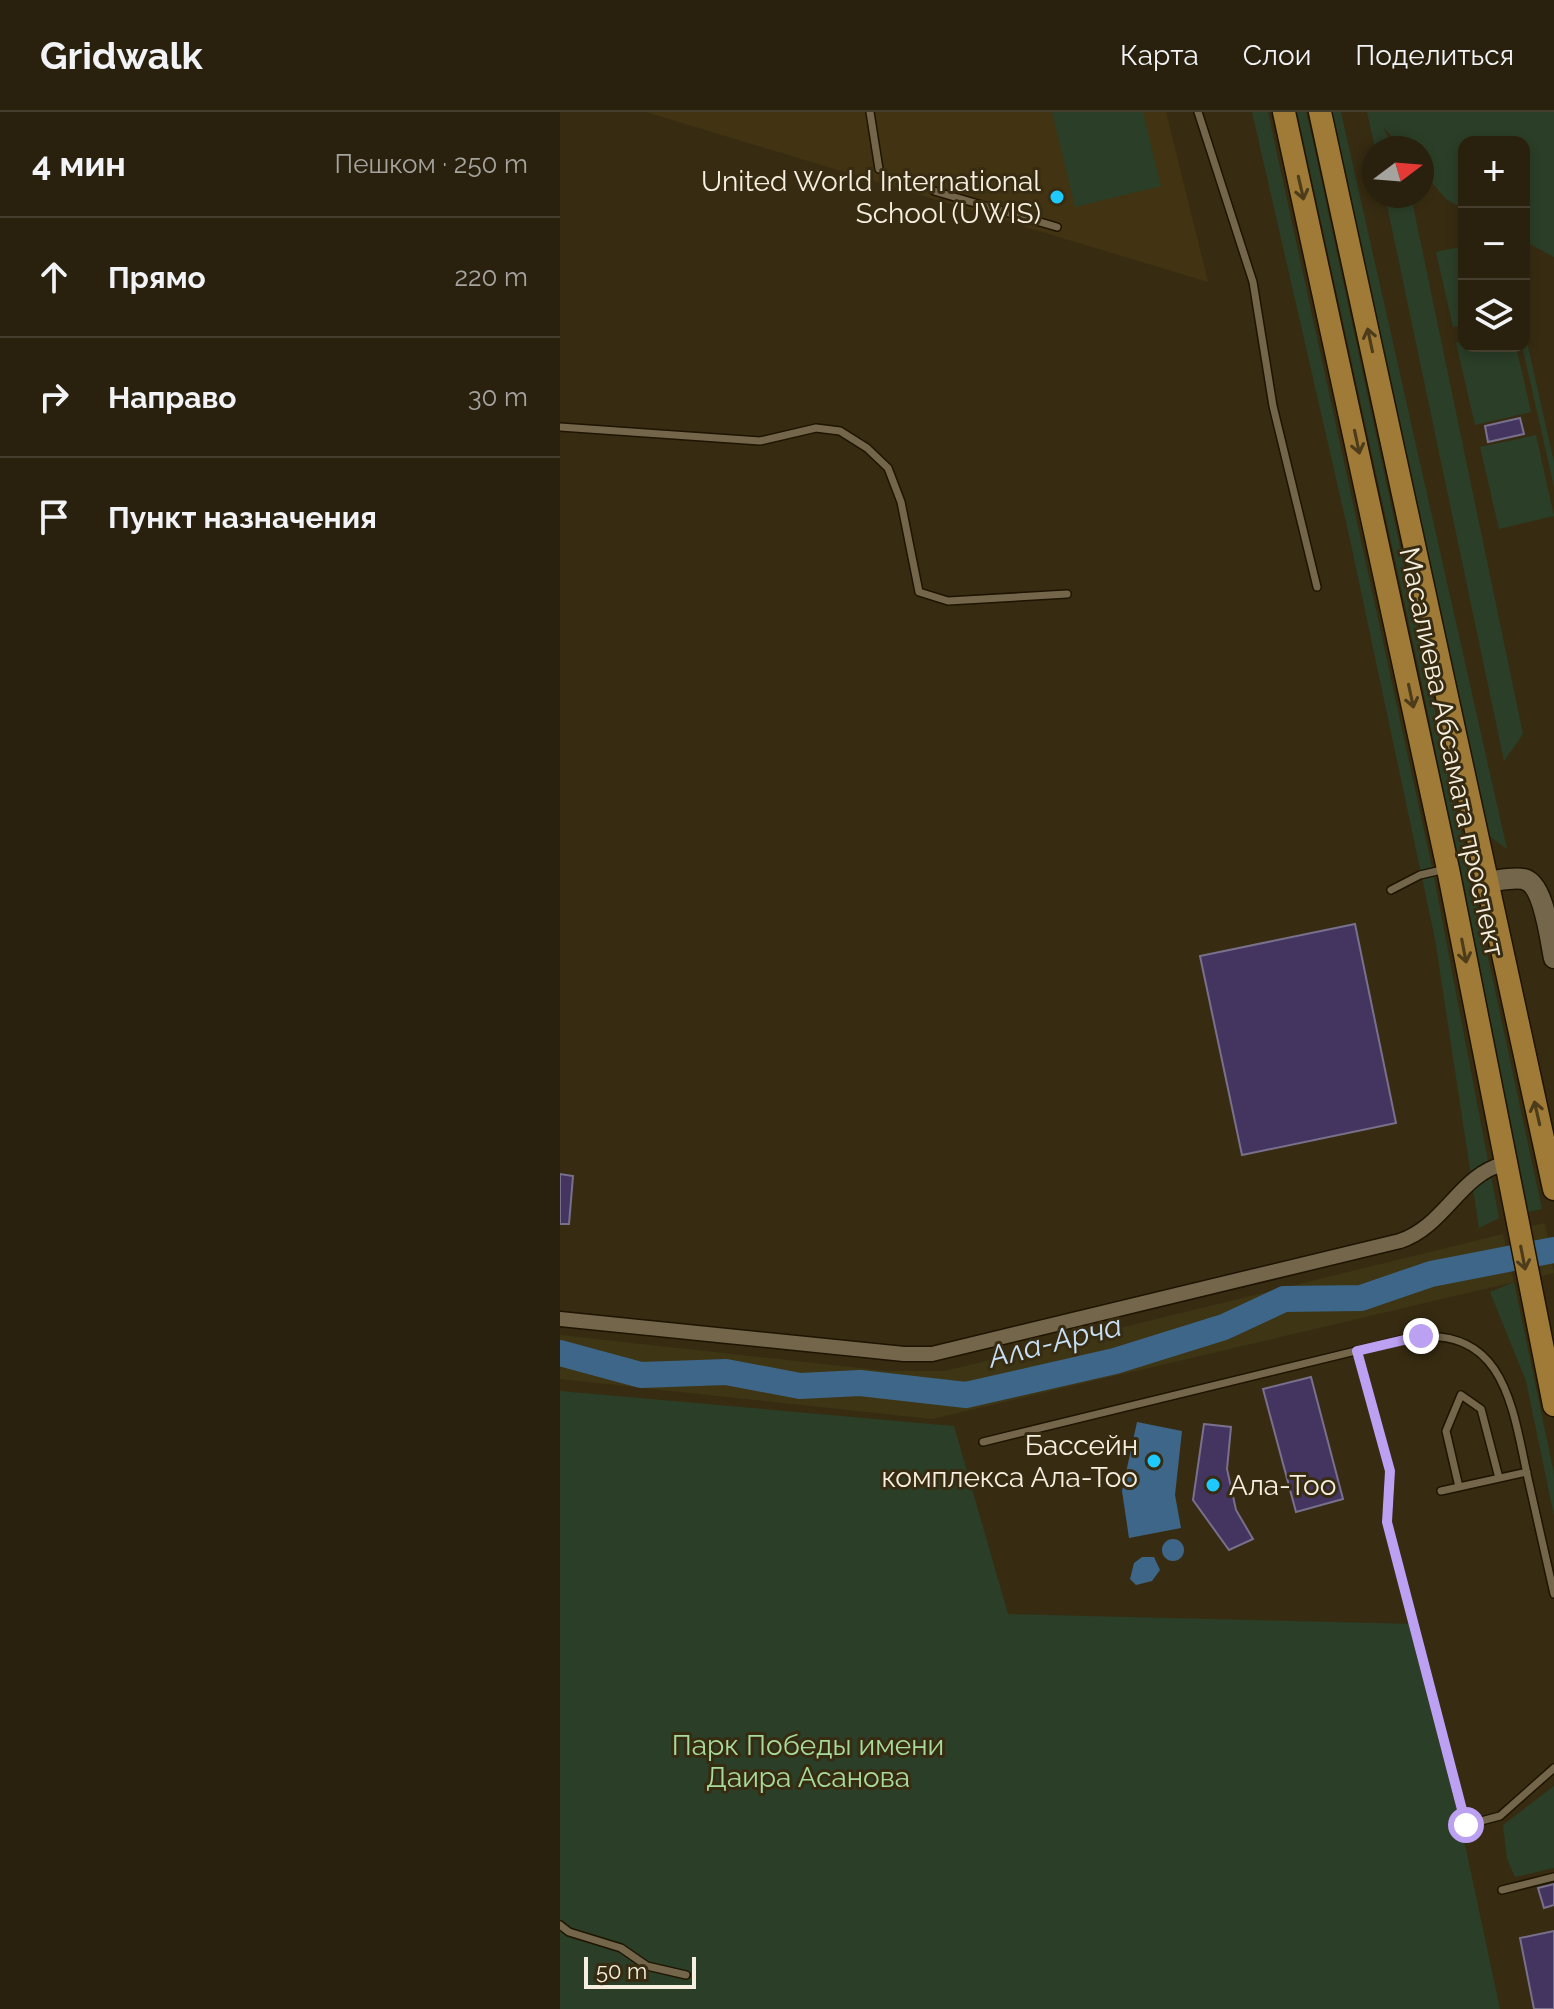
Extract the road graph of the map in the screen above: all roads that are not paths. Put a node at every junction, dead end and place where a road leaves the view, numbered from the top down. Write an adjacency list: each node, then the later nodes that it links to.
1 (870, 112): 5 (lane)
2 (1198, 112): 9 (lane)
3 (1284, 112): 11 (main road, Масалиева Абсамата проспект, one-way to 11)
4 (1320, 112): 12 (main road, Масалиева Абсамата проспект, one-way to 4)
5 (879, 169)
6 (934, 191): 7 (lane)
7 (1057, 227)
8 (560, 427): 10 (lane)
9 (1317, 587)
10 (1067, 594)
11 (1448, 869): 13 (lane); 15 (main road, Масалиева Абсамата проспект, one-way to 15)
12 (1485, 882): 14 (street); 16 (main road, Масалиева Абсамата проспект, one-way to 12)
13 (1391, 890)
14 (1554, 958)
15 (1504, 1164): 17 (street); 19 (main road, Масалиева Абсамата проспект, one-way to 19)
16 (1554, 1189)
17 (560, 1319)
18 (1357, 1351): 20 (lane); 21 (lane); 26 (lane)
19 (1554, 1405)
20 (983, 1442)
21 (1527, 1472): 22 (lane); 25 (lane)
22 (1499, 1478): 23 (lane); 23 (lane)
23 (1459, 1487): 24 (lane)
24 (1441, 1491)
25 (1554, 1594)
26 (1554, 1768)
27 (1554, 1877): 28 (lane)
28 (1502, 1890)
29 (560, 1925): 30 (lane)
30 (686, 1975)

